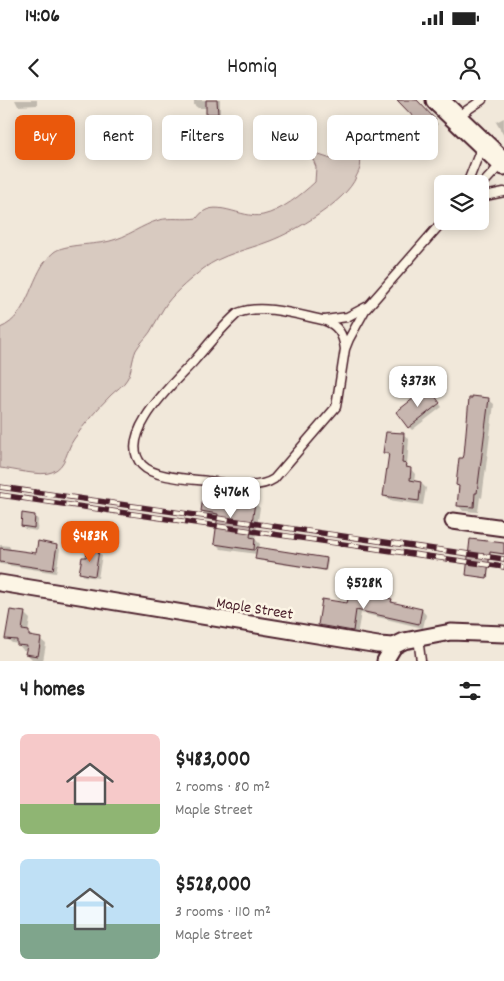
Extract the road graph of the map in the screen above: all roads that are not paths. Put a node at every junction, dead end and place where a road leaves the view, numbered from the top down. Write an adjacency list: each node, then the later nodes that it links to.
1 (437, 100): 3 (street)
2 (482, 100): 3 (lane)
3 (456, 118): 4 (street)
4 (483, 144): 5 (street); 6 (lane)
5 (503, 164): 7 (lane)
6 (471, 175)
7 (489, 178)
8 (504, 192): 9 (lane)
9 (489, 195)
10 (435, 230): 11 (lane)
11 (369, 304): 12 (lane); 13 (lane)
12 (323, 320): 13 (lane); 13 (lane)
13 (345, 349)
14 (453, 521): 15 (street)
15 (504, 528)
16 (0, 582): 19 (street, Maple Street)
17 (504, 634): 18 (street, Maple Street)
18 (418, 638): 19 (street, Maple Street); 21 (lane)
19 (394, 646): 20 (street)
20 (385, 661)
21 (420, 661)

